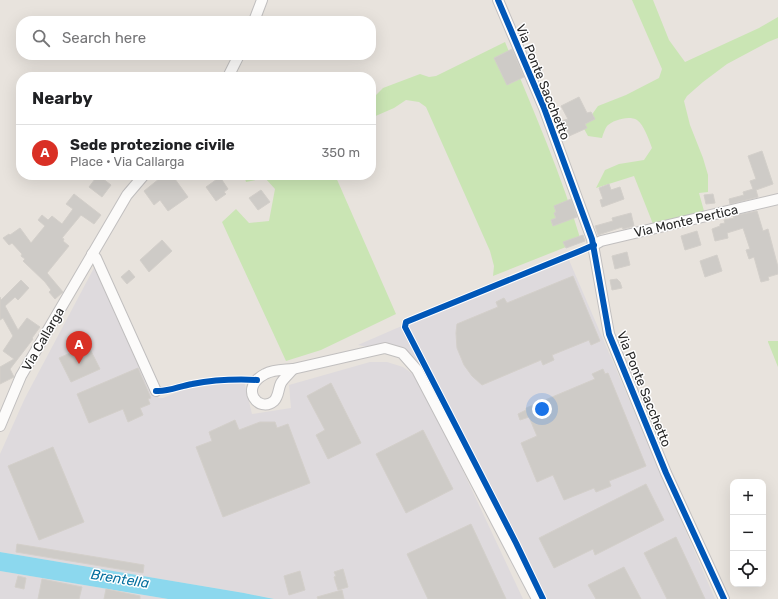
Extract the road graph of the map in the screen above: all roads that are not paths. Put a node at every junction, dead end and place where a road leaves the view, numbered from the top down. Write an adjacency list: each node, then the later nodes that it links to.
1 (262, 0): 3 (street)
2 (498, 0): 8 (street, Via Ponte Sacchetto)
3 (256, 16)
4 (236, 60): 5 (street)
5 (230, 72)
6 (140, 180): 9 (street, Via Callarga)
7 (778, 199): 8 (street, Via Monte Pertica)
8 (594, 244): 14 (street, Via Ponte Sacchetto)
9 (92, 254): 11 (street); 12 (street, Via Callarga)
10 (293, 369): 13 (street)
11 (156, 391)
12 (0, 426)
13 (537, 599)
14 (724, 599)

